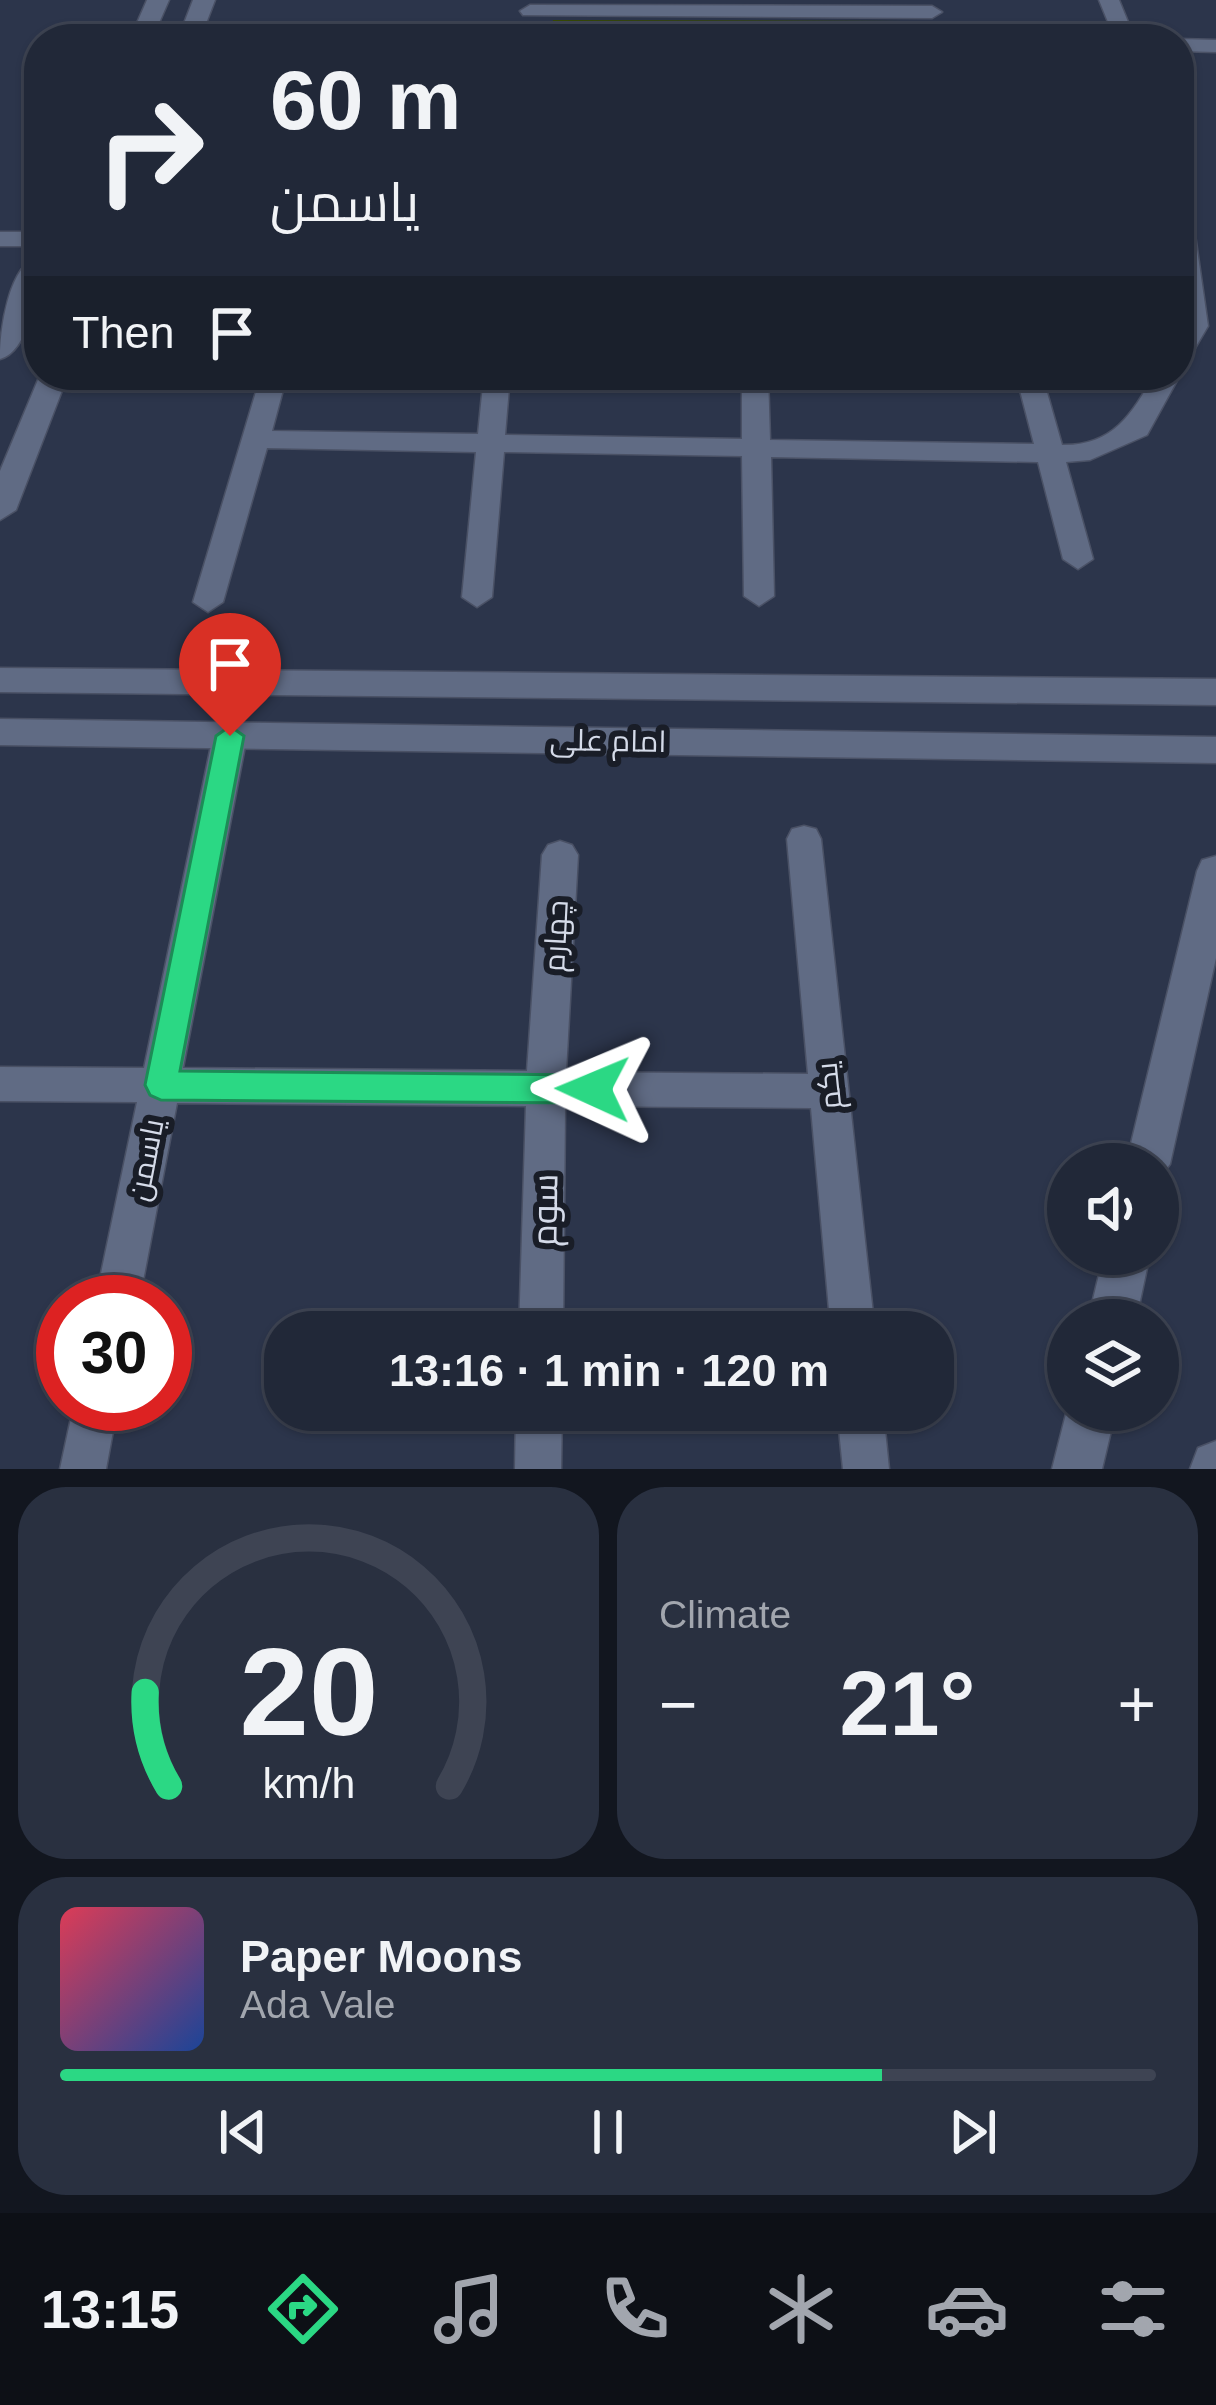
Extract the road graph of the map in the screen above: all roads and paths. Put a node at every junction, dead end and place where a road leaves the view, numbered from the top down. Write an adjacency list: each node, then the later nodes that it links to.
1 (531, 6): 2 (street)
2 (733, 6): 3 (street)
3 (930, 6)
4 (24, 297): 5 (street)
5 (0, 350)
6 (48, 390): 16 (street)
7 (270, 390): 12 (street)
8 (496, 390): 13 (street)
9 (755, 390): 14 (street)
10 (1033, 390): 15 (street)
11 (1159, 390): 15 (street)
12 (256, 439): 13 (street); 20 (street)
13 (491, 443): 14 (street); 19 (street)
14 (757, 448): 15 (street); 18 (street)
15 (1049, 453): 17 (street)
16 (0, 510)
17 (1078, 559)
18 (759, 596)
19 (477, 597)
20 (208, 602)
21 (0, 680): 22 (street, امام علی)
22 (1216, 692)
23 (0, 732): 24 (street, امام علی)
24 (230, 736): 25 (street, امام علی); 30 (street, یاسمن)
25 (1216, 750)
26 (804, 839): 32 (street, یکم)
27 (560, 854): 31 (street, چهارم)
28 (1216, 871): 33 (street)
29 (0, 1084): 30 (street)
30 (161, 1085): 31 (street); 34 (street, یاسمن)
31 (546, 1088): 32 (street); 35 (street, سوم)
32 (830, 1091): 36 (street, یکم)
33 (1153, 1143)
34 (122, 1275)
35 (541, 1311)
36 (851, 1311)
37 (91, 1431): 41 (street)
38 (539, 1431): 42 (street)
39 (862, 1431): 43 (street)
40 (1086, 1431): 44 (street)
41 (83, 1469)
42 (538, 1469)
43 (866, 1469)
44 (1078, 1469)

